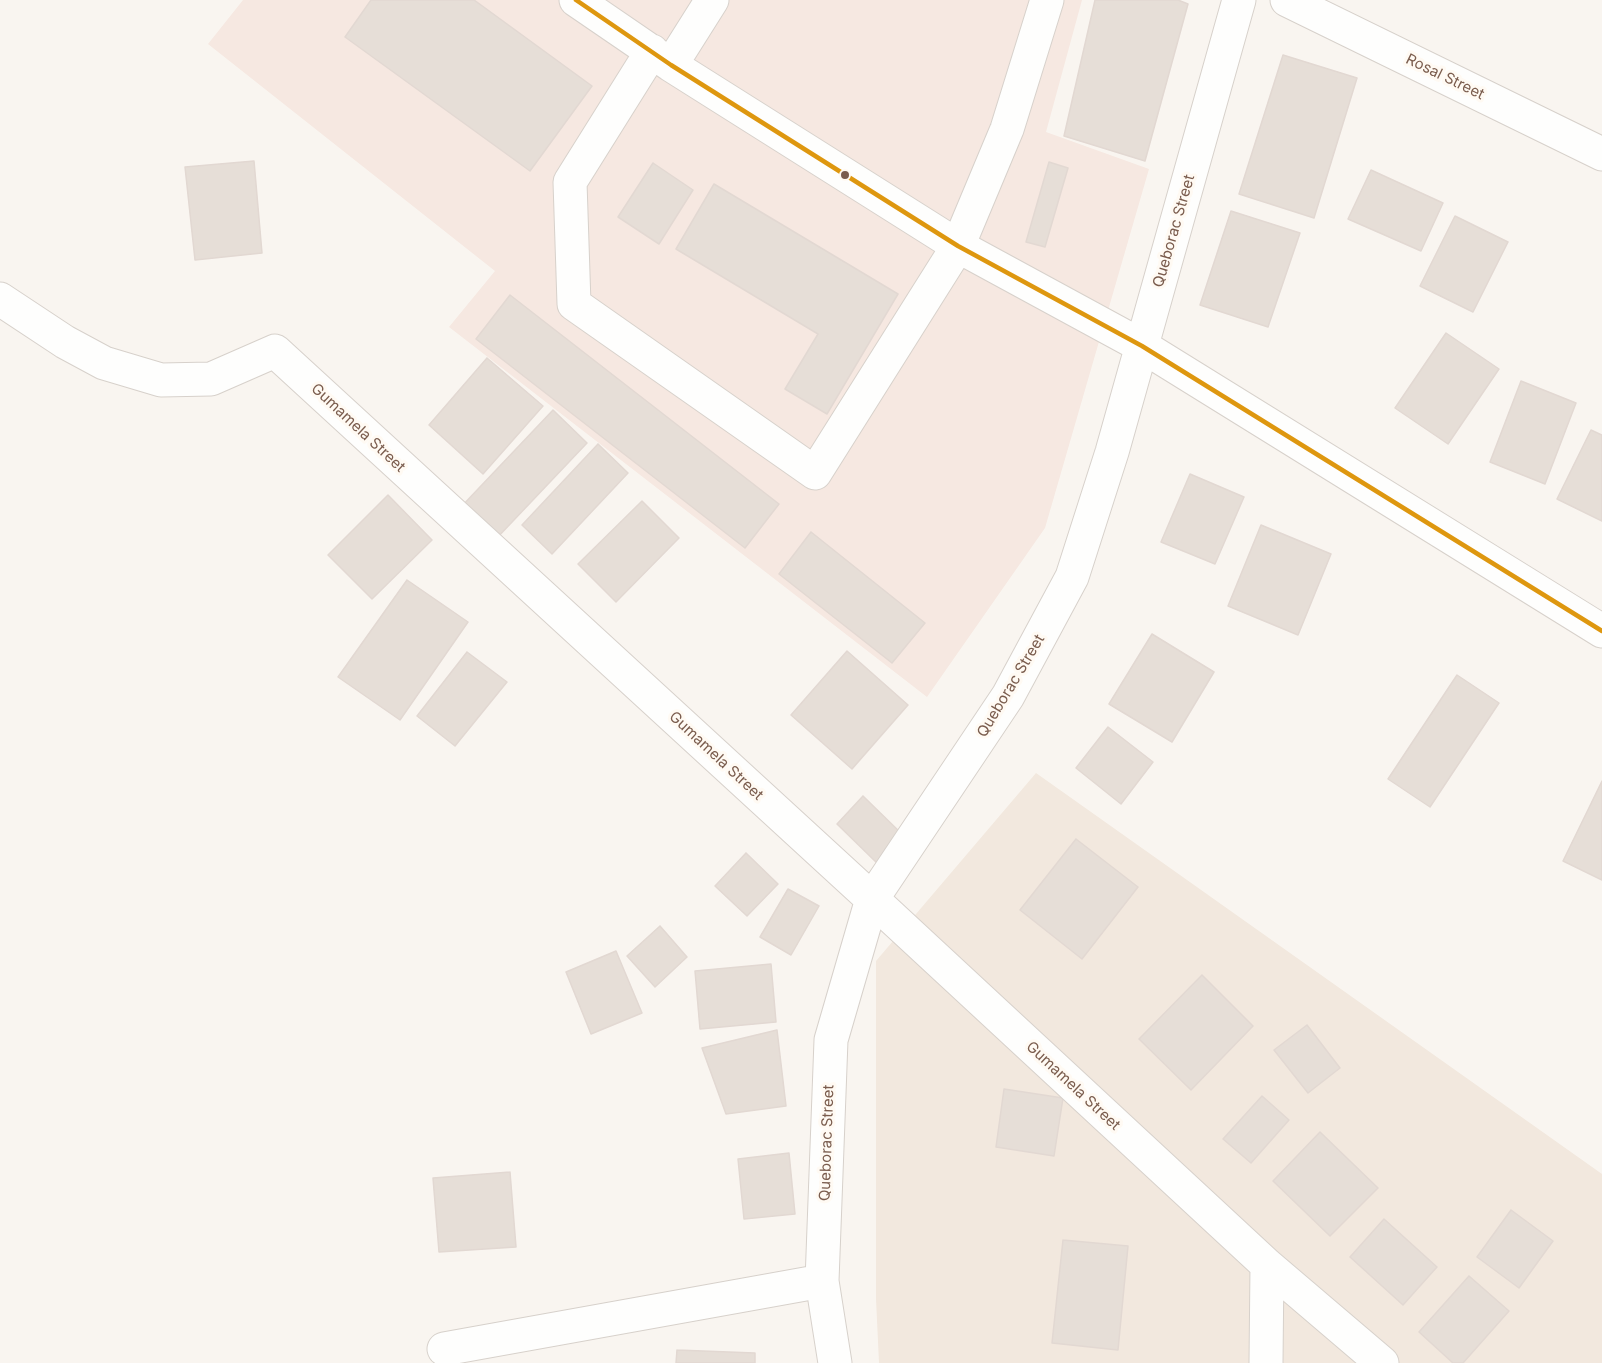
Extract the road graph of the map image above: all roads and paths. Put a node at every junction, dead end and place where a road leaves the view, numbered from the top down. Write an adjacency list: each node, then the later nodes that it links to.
1 (576, 0): 6 (street)
2 (712, 0): 6 (street)
3 (1047, 0): 8 (street)
4 (1239, 0): 10 (street, Queborac Street)
5 (1287, 0): 7 (street, Rosal Street)
6 (662, 58): 8 (street); 8 (street)
7 (1602, 154)
8 (958, 246): 10 (street)
9 (0, 299): 12 (street, Gumamela Street)
10 (1142, 346): 11 (street); 12 (street, Queborac Street)
11 (1602, 631)
12 (873, 899): 13 (street, Gumamela Street); 14 (street, Queborac Street)
13 (1267, 1265): 17 (street); 18 (street, Gumamela Street)
14 (822, 1281): 15 (street); 16 (street, Queborac Street)
15 (444, 1349)
16 (835, 1363)
17 (1266, 1363)
18 (1382, 1363)

